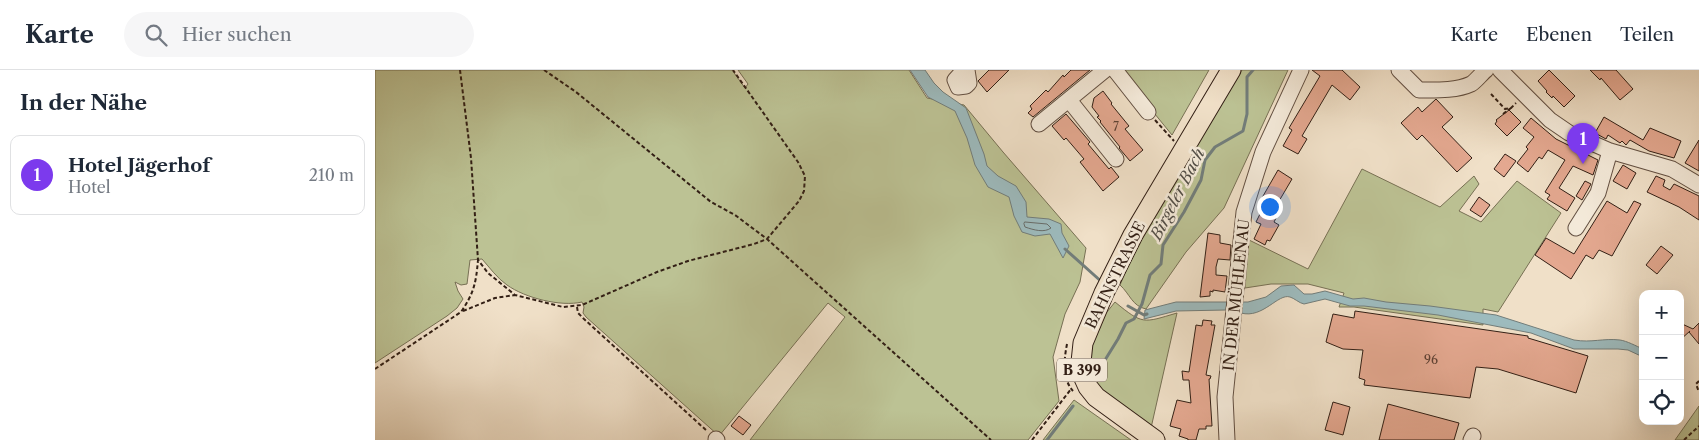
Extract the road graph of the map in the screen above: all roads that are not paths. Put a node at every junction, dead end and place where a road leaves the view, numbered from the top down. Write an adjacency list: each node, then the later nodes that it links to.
1 (1105, 70): 8 (street)
2 (1115, 70): 9 (street)
3 (1231, 70): 15 (main road, BAHNSTRASSE / B 399)
4 (1301, 70): 16 (street, IN DER MÜHLENAU)
5 (1399, 70): 6 (street)
6 (1486, 70)
7 (1501, 70): 11 (street)
8 (1069, 100): 10 (street); 12 (street)
9 (1148, 112)
10 (1039, 124)
11 (1610, 151): 13 (street); 14 (street)
12 (1116, 159)
13 (1699, 185)
14 (1576, 228)
15 (1155, 440)
16 (1227, 440)

